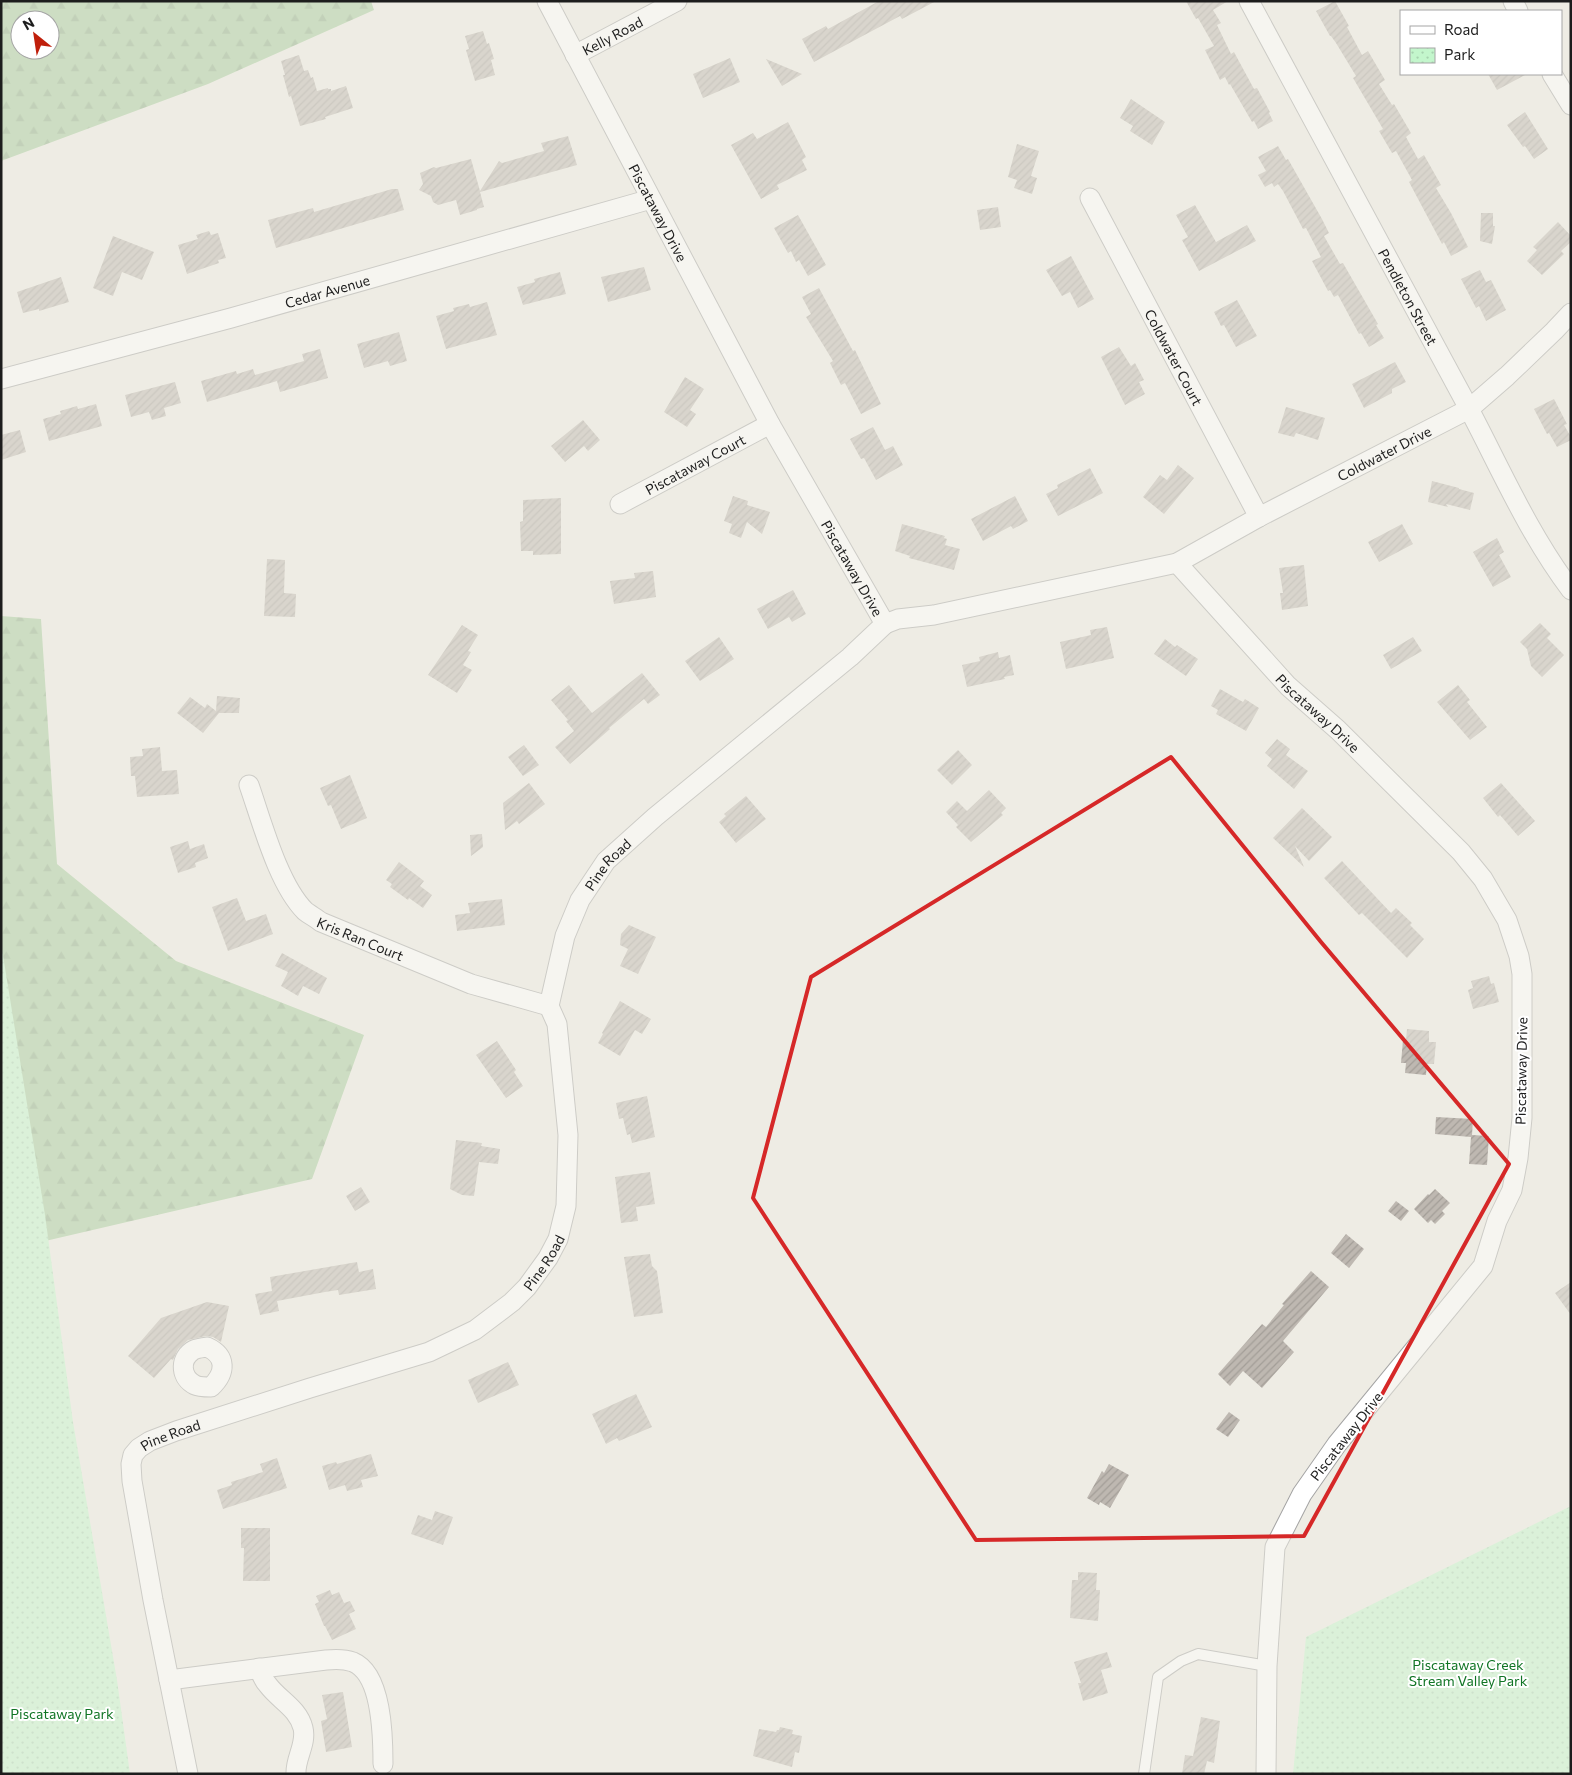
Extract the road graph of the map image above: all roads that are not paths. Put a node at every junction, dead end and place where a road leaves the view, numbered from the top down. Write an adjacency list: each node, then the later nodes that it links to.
1 (547, 1): 4 (street, Piscataway Drive)
2 (678, 1): 4 (street, Kelly Road)
3 (1249, 1): 11 (street, Pendleton Street)
4 (575, 55): 8 (street, Piscataway Drive)
5 (1553, 75): 6 (street)
6 (1571, 105)
7 (1090, 198): 14 (street, Coldwater Court)
8 (651, 199): 10 (street, Cedar Avenue); 12 (street, Piscataway Drive)
9 (1571, 313): 11 (street, Coldwater Drive)
10 (1, 379)
11 (1469, 409): 14 (street, Coldwater Drive); 16 (street, Pendleton Street)
12 (770, 424): 13 (street, Piscataway Court); 17 (street, Piscataway Drive)
13 (620, 504)
14 (1259, 517): 15 (street, Coldwater Drive)
15 (1177, 563): 17 (street, Piscataway Drive); 22 (street, Piscataway Drive)
16 (1571, 590)
17 (885, 624): 19 (street, Pine Road)
18 (249, 785): 19 (street, Kris Ran Court)
19 (549, 1006): 21 (street, Pine Road)
20 (211, 1387): 21 (street)
21 (219, 1418): 24 (street, Pine Road)
22 (1267, 1666): 28 (lane); 29 (street, Piscataway Drive)
23 (259, 1668): 24 (street); 25 (street); 27 (street)
24 (169, 1680): 26 (street, Pine Road)
25 (383, 1764)
26 (188, 1774)
27 (296, 1774)
28 (1144, 1774)
29 (1266, 1774)

